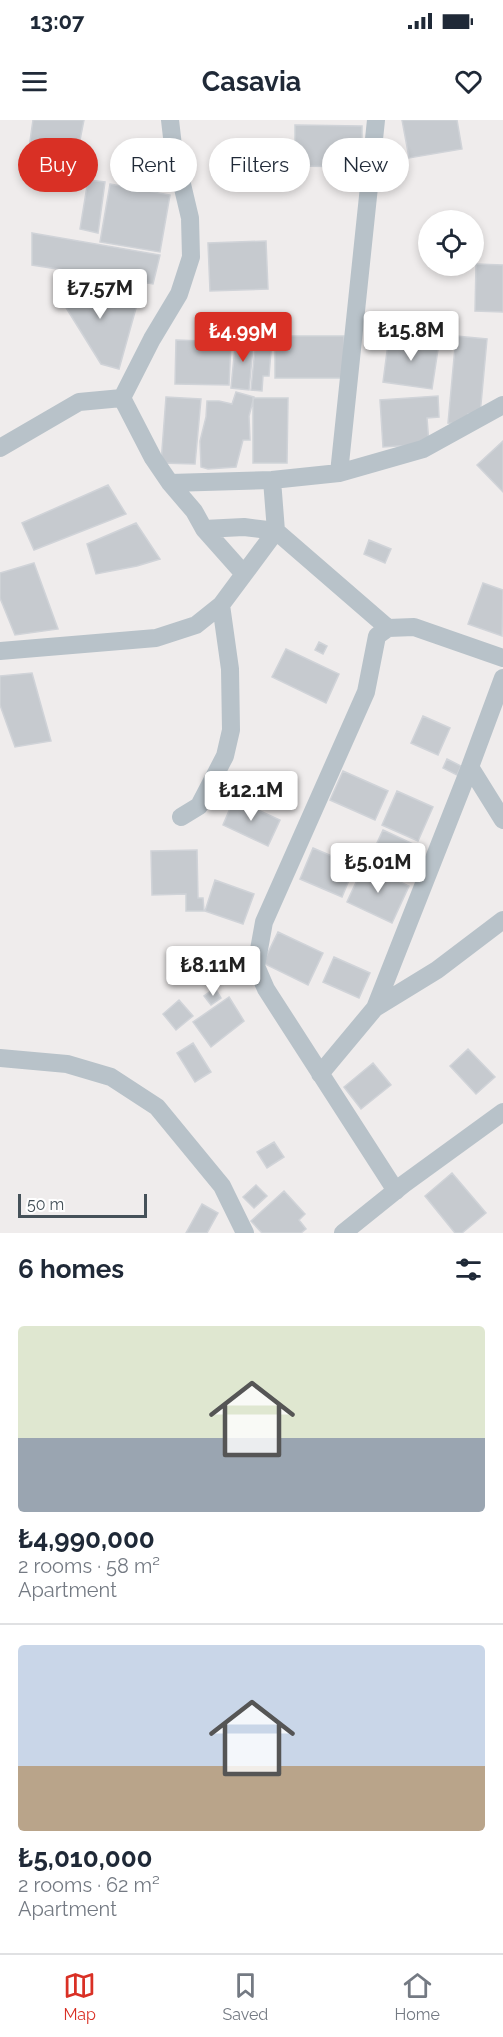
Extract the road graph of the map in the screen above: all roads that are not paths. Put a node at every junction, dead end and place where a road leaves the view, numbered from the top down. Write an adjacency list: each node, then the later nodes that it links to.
1 (170, 120): 3 (street)
2 (376, 120): 6 (street)
3 (122, 398): 5 (street); 8 (street)
4 (503, 405): 6 (street)
5 (0, 448)
6 (339, 473): 7 (street)
7 (272, 480): 8 (street); 10 (street)
8 (170, 483): 9 (street)
9 (204, 529): 10 (street); 11 (street)
10 (276, 531): 11 (street); 13 (street)
11 (244, 574): 12 (street)
12 (221, 605): 14 (street); 18 (street)
13 (388, 628): 15 (street); 23 (street)
14 (0, 651)
15 (503, 657)
16 (503, 678): 17 (street)
17 (470, 767): 19 (street); 21 (street)
18 (182, 817)
19 (503, 820)
20 (503, 920): 21 (street)
21 (375, 1008): 23 (street)
22 (0, 1058): 26 (street)
23 (320, 1074): 25 (street)
24 (503, 1112): 25 (street)
25 (396, 1191): 27 (street)
26 (245, 1233)
27 (343, 1233)

